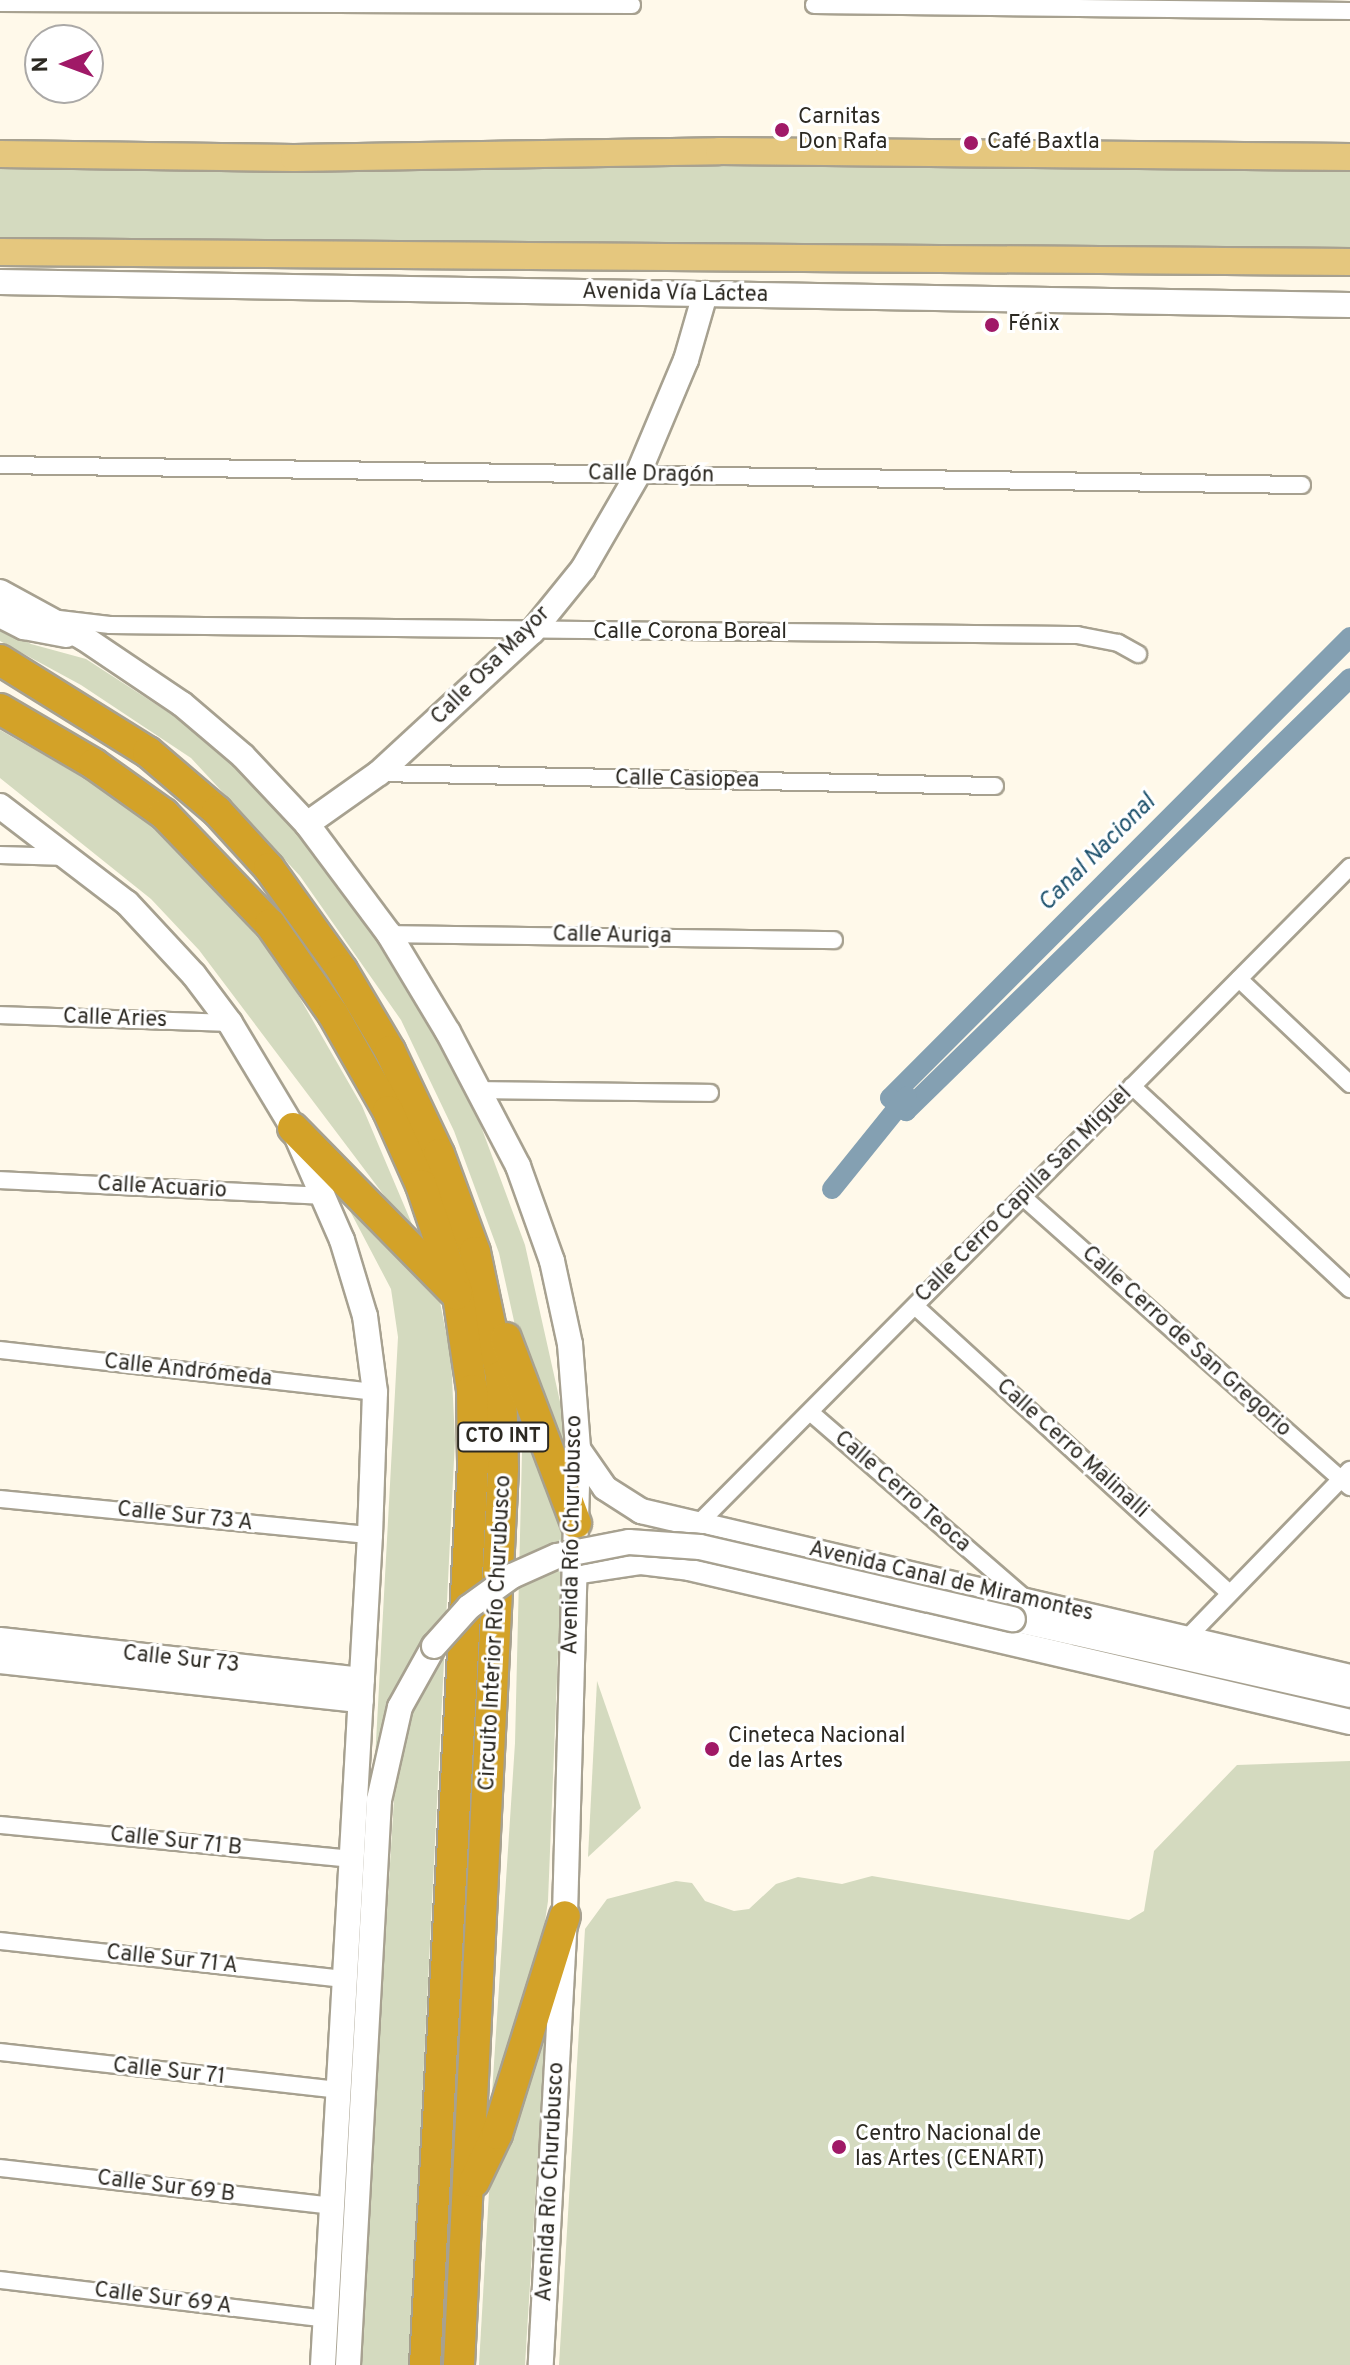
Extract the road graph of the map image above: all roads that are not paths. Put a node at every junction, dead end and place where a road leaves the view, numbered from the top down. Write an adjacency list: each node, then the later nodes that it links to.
1 (0, 3): 2 (street)
2 (632, 5)
3 (814, 5): 4 (street)
4 (1350, 11)
5 (0, 154): 6 (main road)
6 (1350, 157)
7 (0, 252): 8 (main road, Avenida Vía Láctea)
8 (1350, 262)
9 (0, 282): 10 (main road, Avenida Vía Láctea)
10 (705, 294): 11 (main road, Avenida Vía Láctea); 13 (main road, Calle Osa Mayor)
11 (1350, 305)
12 (0, 465): 13 (street, Calle Dragón)
13 (638, 474): 14 (street, Calle Dragón); 18 (main road, Calle Osa Mayor)
14 (1302, 485)
15 (0, 592): 17 (main road, Avenida Río Churubusco / CTO INT)
16 (0, 615): 19 (main road)
17 (48, 617): 18 (street, Calle Corona Boreal); 19 (main road, Avenida Río Churubusco / CTO INT)
18 (532, 632): 20 (street, Calle Corona Boreal); 23 (main road, Calle Osa Mayor)
19 (84, 638): 26 (main road, Avenida Río Churubusco / CTO INT)
20 (1138, 654)
21 (0, 660): 44 (highway, Circuito Interior Río Churubusco / CTO INT)
22 (8, 714): 44 (highway, Circuito Interior Río Churubusco / CTO INT)
23 (379, 773): 24 (street, Calle Casiopea); 26 (main road, Calle Osa Mayor)
24 (995, 786)
25 (0, 806): 28 (main road)
26 (307, 824): 30 (main road, Avenida Río Churubusco / CTO INT)
27 (0, 855): 28 (street)
28 (74, 857): 34 (main road)
29 (1346, 877): 32 (street, Calle Cerro Capilla San Miguel)
30 (389, 934): 31 (street, Calle Auriga); 37 (main road, Avenida Río Churubusco / CTO INT)
31 (834, 940)
32 (1239, 979): 35 (street); 36 (street, Calle Cerro Capilla San Miguel)
33 (0, 1015): 34 (street, Calle Aries)
34 (230, 1023): 39 (main road)
35 (1350, 1084)
36 (1132, 1086): 42 (street, Calle Cerro Capilla San Miguel); 43 (street)
37 (480, 1090): 38 (street); 49 (main road, Avenida Río Churubusco / CTO INT)
38 (710, 1093)
39 (293, 1128): 41 (main road); 44 (highway)
40 (0, 1180): 41 (street, Calle Acuario)
41 (323, 1196): 47 (main road)
42 (1023, 1197): 45 (street, Calle Cerro Capilla San Miguel); 50 (street, Calle Cerro de San Gregorio)
43 (1350, 1289)
44 (473, 1296): 52 (highway); 79 (highway, Circuito Interior Río Churubusco / CTO INT); 85 (highway, Circuito Interior Río Churubusco / CTO INT)
45 (915, 1306): 48 (street, Calle Cerro Capilla San Miguel); 58 (street, Calle Cerro Malinalli)
46 (0, 1350): 47 (street, Calle Andrómeda)
47 (375, 1392): 54 (main road)
48 (810, 1412): 53 (street, Calle Cerro Capilla San Miguel); 60 (street, Calle Cerro Teoca)
49 (578, 1449): 52 (main road, Avenida Río Churubusco / CTO INT); 53 (main road, Avenida Canal de Miramontes)
50 (1347, 1479): 58 (street)
51 (0, 1499): 54 (street, Calle Sur 73 A)
52 (576, 1523): 56 (main road, Avenida Río Churubusco / CTO INT)
53 (698, 1524): 55 (main road, Avenida Canal de Miramontes)
54 (370, 1535): 68 (main road)
55 (856, 1558): 57 (main road, Avenida Canal de Miramontes); 59 (main road)
56 (575, 1572): 59 (main road); 73 (main road, Avenida Río Churubusco / CTO INT)
57 (914, 1574): 60 (main road, Avenida Canal de Miramontes); 61 (main road)
58 (1228, 1592): 62 (street)
59 (843, 1606): 61 (main road)
60 (1022, 1611): 62 (main road, Avenida Canal de Miramontes); 67 (main road, Avenida Canal de Miramontes); 84 (main road, bridge)
61 (892, 1617): 70 (main road)
62 (1188, 1637): 64 (main road, Avenida Canal de Miramontes)
63 (0, 1640): 68 (main road, Calle Sur 73)
64 (1226, 1648): 66 (main road, Avenida Canal de Miramontes); 67 (main road)
65 (0, 1661): 68 (main road, Calle Sur 73)
66 (1350, 1677)
67 (1295, 1683): 69 (main road, Avenida Canal de Miramontes)
68 (362, 1690): 72 (main road)
69 (1350, 1695)
70 (1350, 1722)
71 (0, 1825): 72 (street, Calle Sur 71 B)
72 (352, 1859): 75 (main road)
73 (565, 1916): 79 (highway); 87 (main road, Avenida Río Churubusco / CTO INT)
74 (0, 1941): 75 (street, Calle Sur 71 A)
75 (345, 1979): 77 (main road)
76 (0, 2052): 77 (street, Calle Sur 71)
77 (339, 2090): 80 (main road)
78 (0, 2168): 80 (street, Calle Sur 69 B)
79 (468, 2195): 86 (highway, Circuito Interior Río Churubusco / CTO INT)
80 (332, 2206): 82 (main road)
81 (0, 2280): 82 (street, Calle Sur 69 A)
82 (325, 2319): 83 (main road)
83 (323, 2365)
84 (348, 2365)
85 (425, 2365)
86 (459, 2365)
87 (541, 2365)

